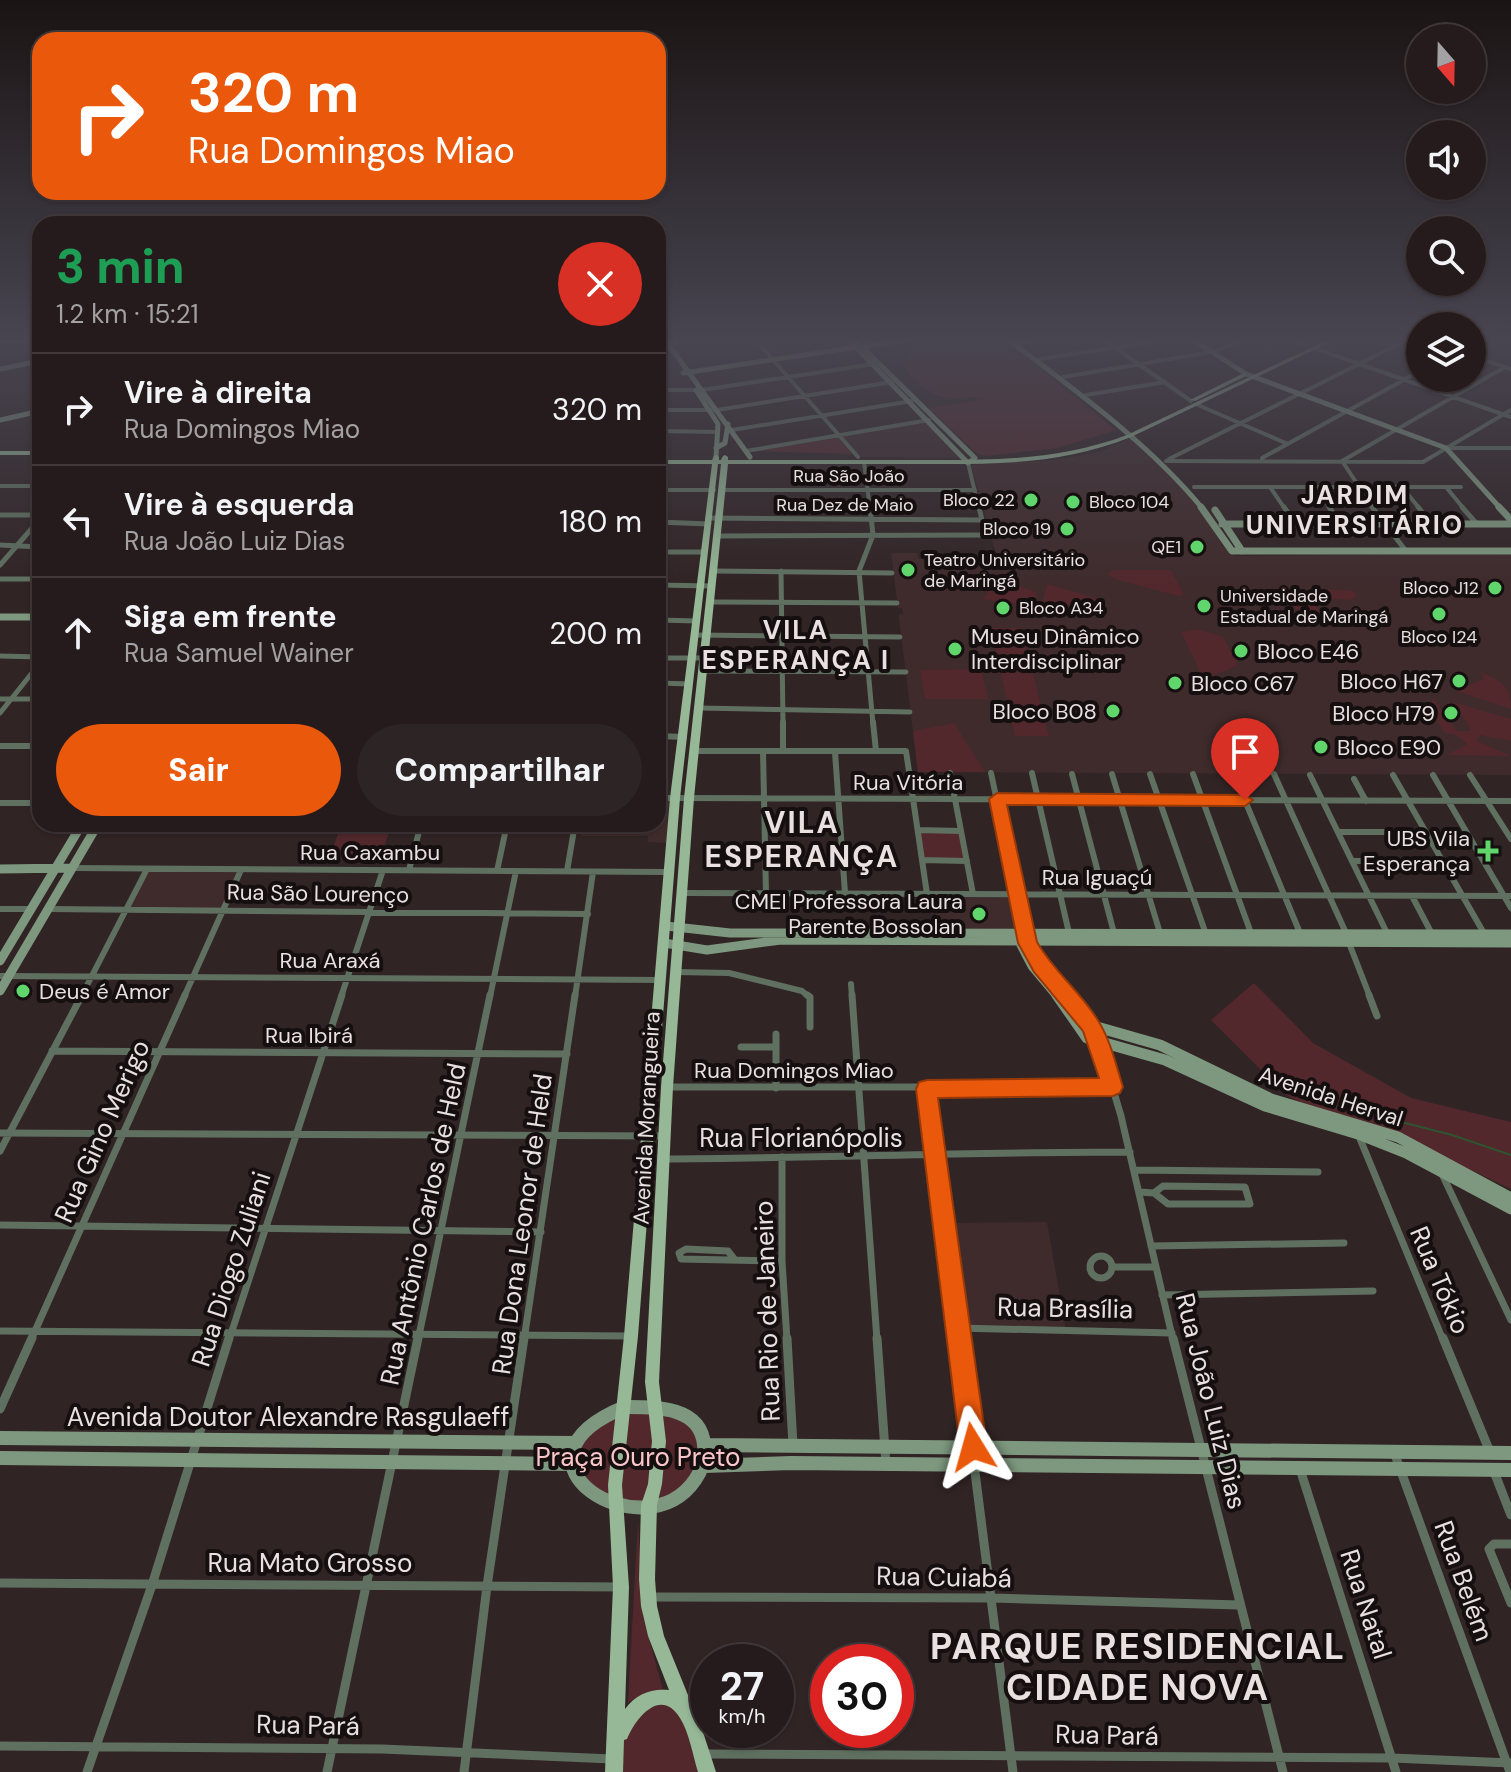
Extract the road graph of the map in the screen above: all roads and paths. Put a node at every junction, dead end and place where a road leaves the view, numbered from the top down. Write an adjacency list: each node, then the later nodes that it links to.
1 (716, 420): 19 (main road)
2 (723, 420): 16 (main road)
3 (785, 420): 16 (street)
4 (825, 420): 23 (street)
5 (929, 420): 20 (main road); 23 (street)
6 (937, 420): 22 (main road)
7 (1112, 420): 21 (main road)
8 (1157, 420): 21 (main road)
9 (1232, 420): 15 (street)
10 (1247, 420): 15 (street)
11 (1331, 420): 24 (street)
12 (1370, 420): 17 (main road)
13 (1410, 420): 17 (street)
14 (1495, 420): 26 (street)
15 (1240, 423): 24 (street); 40 (street)
16 (730, 427): 25 (main road); 32 (main road)
17 (1394, 429): 26 (main road); 41 (street)
18 (666, 431): 19 (street)
19 (718, 432): 25 (main road)
20 (941, 433): 22 (main road); 37 (main road)
21 (1129, 433): 37 (main road); 40 (main road); 55 (main road)
22 (952, 435): 37 (main road)
23 (839, 436): 32 (street); 38 (street)
24 (1288, 444): 39 (street)
25 (716, 448): 35 (main road)
26 (1446, 448): 27 (street); 41 (street); 62 (main road)
27 (1511, 448)
28 (29, 453): 29 (main road); 30 (main road); 33 (main road)
29 (32, 454)
30 (0, 455): 33 (main road)
31 (32, 457): 33 (main road)
32 (750, 457): 36 (main road); 38 (main road)
33 (18, 458)
34 (666, 459): 35 (main road)
35 (716, 459): 36 (main road); 52 (main road, Avenida Morangueira)
36 (725, 459): 52 (main road, Avenida Morangueira)
37 (970, 459): 38 (main road); 54 (street)
38 (861, 460): 53 (street)
39 (1258, 460): 40 (street); 41 (street)
40 (1166, 461): 44 (main road)
41 (1342, 461): 47 (street)
42 (0, 486): 43 (street)
43 (32, 486)
44 (1194, 487): 45 (street); 55 (main road)
45 (1270, 487): 46 (street); 64 (street)
46 (1316, 487): 47 (street); 65 (street)
47 (1357, 487): 48 (street); 66 (street)
48 (1402, 487): 49 (street); 67 (street)
49 (1446, 487): 50 (street); 68 (street)
50 (1461, 487)
51 (666, 490): 52 (street, Rua São João)
52 (718, 490): 53 (street, Rua São João); 58 (main road, Avenida Morangueira); 60 (main road, Avenida Morangueira)
53 (867, 490): 54 (street, Rua São João); 59 (street)
54 (975, 490): 59 (street, Rua Dez de Maio)
55 (1204, 503): 63 (main road)
56 (0, 515): 57 (street)
57 (32, 517)
58 (719, 518): 59 (street, Rua Dez de Maio); 60 (street, Rua Dez de Maio); 72 (main road, Avenida Morangueira)
59 (871, 519): 70 (street)
60 (709, 521): 61 (street, Rua Dez de Maio); 80 (main road, Avenida Morangueira)
61 (666, 522)
62 (1511, 522): 68 (main road)
63 (1222, 524): 64 (main road); 76 (main road); 76 (main road)
64 (1296, 524): 65 (main road)
65 (1341, 524): 66 (main road)
66 (1385, 524): 67 (main road); 77 (street)
67 (1432, 524): 68 (main road)
68 (1477, 524)
69 (32, 527): 74 (street)
70 (873, 535): 71 (street); 72 (street); 84 (street)
71 (983, 535)
72 (717, 536): 82 (main road, Avenida Morangueira)
73 (0, 545): 74 (street)
74 (16, 547): 75 (street); 81 (street)
75 (32, 547)
76 (1242, 551): 77 (main road)
77 (1406, 551): 78 (main road)
78 (1511, 551)
79 (666, 552): 80 (street)
80 (704, 552): 89 (main road, Avenida Morangueira)
81 (0, 565)
82 (712, 571): 83 (street); 90 (main road, Avenida Morangueira)
83 (781, 571): 84 (street); 92 (street)
84 (859, 571): 85 (street); 93 (street)
85 (892, 573)
86 (0, 579): 87 (street)
87 (32, 579)
88 (666, 585): 89 (street)
89 (701, 585): 90 (street); 98 (main road, Avenida Morangueira)
90 (711, 586): 91 (main road, Avenida Morangueira)
91 (709, 602): 92 (street); 100 (main road, Avenida Morangueira)
92 (782, 602): 93 (street); 101 (street)
93 (863, 603): 94 (street); 102 (street)
94 (897, 603)
95 (0, 617): 96 (main road)
96 (32, 617)
97 (666, 620): 98 (street)
98 (697, 621): 99 (main road, Avenida Morangueira)
99 (694, 635): 100 (street); 106 (main road, Avenida Morangueira)
100 (705, 635): 101 (street); 107 (main road, Avenida Morangueira)
101 (783, 636): 102 (street); 111 (street)
102 (866, 636): 103 (street); 112 (street)
103 (900, 637)
104 (0, 656): 108 (street)
105 (666, 658): 106 (street)
106 (691, 658): 107 (street); 115 (main road, Avenida Morangueira)
107 (703, 658): 110 (main road, Avenida Morangueira)
108 (32, 659)
109 (32, 670): 117 (street)
110 (702, 671): 111 (street); 119 (main road, Avenida Morangueira)
111 (784, 671): 112 (street); 120 (street)
112 (870, 672): 113 (street); 121 (street)
113 (906, 672)
114 (666, 683): 115 (street)
115 (689, 684): 125 (main road, Avenida Morangueira)
116 (0, 699): 117 (street)
117 (10, 699): 118 (street); 123 (street)
118 (32, 699)
119 (699, 708): 120 (street); 128 (main road, Avenida Morangueira)
120 (783, 710): 121 (street); 130 (street)
121 (873, 710): 122 (street); 131 (street)
122 (910, 712)
123 (0, 713)
124 (666, 736): 125 (street)
125 (684, 737): 148 (main road, Avenida Morangueira)
126 (0, 746): 127 (street)
127 (32, 746)
128 (695, 751): 129 (street); 149 (main road, Avenida Morangueira)
129 (763, 751): 130 (street); 154 (street)
130 (783, 751): 132 (street)
131 (876, 751): 132 (street); 150 (street)
132 (835, 752): 155 (street)
133 (950, 773): 151 (street)
134 (991, 773): 152 (street)
135 (1032, 773): 153 (street)
136 (1072, 774): 156 (street)
137 (1112, 774): 157 (street)
138 (1150, 774): 158 (street)
139 (1193, 774): 159 (street)
140 (1234, 774): 160 (street)
141 (1274, 774): 161 (street)
142 (1310, 775): 162 (street)
143 (1393, 775): 164 (street)
144 (1433, 775): 165 (street)
145 (1470, 775): 166 (street)
146 (1354, 779): 163 (street)
147 (666, 798): 148 (street, Rua Vitória)
148 (675, 798): 149 (street, Rua Vitória); 195 (main road, Avenida Morangueira)
149 (689, 798): 154 (street, Rua Vitória); 196 (main road, Avenida Morangueira)
150 (912, 799): 151 (street, Rua Vitória); 155 (street, Rua Vitória); 170 (street)
151 (956, 799): 152 (street, Rua Vitória); 171 (street)
152 (997, 799): 153 (street, Rua Vitória); 201 (street)
153 (1038, 799): 156 (street, Rua Vitória); 202 (street)
154 (763, 800): 155 (street, Rua Vitória); 198 (street)
155 (838, 800): 197 (street)
156 (1079, 800): 157 (street, Rua Vitória); 203 (street)
157 (1120, 800): 158 (street, Rua Vitória); 204 (street)
158 (1159, 800): 159 (street, Rua Vitória); 205 (street)
159 (1202, 800): 160 (street, Rua Vitória); 206 (street)
160 (1245, 800): 161 (street, Rua Vitória); 207 (street)
161 (1286, 801): 162 (street, Rua Vitória); 208 (street)
162 (1323, 801): 163 (street, Rua Vitória); 177 (street)
163 (1366, 801): 164 (street, Rua Vitória)
164 (1408, 801): 165 (street, Rua Vitória); 178 (street)
165 (1448, 801): 166 (street, Rua Vitória); 212 (street)
166 (1487, 801): 167 (street, Rua Vitória); 179 (street)
167 (1511, 801)
168 (0, 803): 169 (street)
169 (32, 803)
170 (918, 830): 171 (street); 180 (street)
171 (961, 831): 181 (street)
172 (77, 832): 184 (main road)
173 (93, 832): 185 (main road)
174 (419, 832): 190 (street)
175 (505, 832): 191 (street)
176 (574, 832): 193 (street)
177 (1338, 832): 178 (street); 182 (street)
178 (1426, 832): 183 (street)
179 (1511, 839)
180 (922, 860): 181 (street); 199 (street)
181 (967, 861): 200 (street)
182 (1352, 861): 183 (street); 209 (street)
183 (1443, 861): 211 (street)
184 (56, 868): 185 (main road); 186 (main road); 215 (main road)
185 (72, 868): 187 (street, Rua Caxambu); 216 (main road)
186 (0, 869)
187 (147, 869): 188 (street, Rua Caxambu); 218 (street)
188 (241, 870): 189 (street, Rua Caxambu); 217 (street, Rua Gino Merigo)
189 (383, 870): 190 (street, Rua Caxambu); 219 (street, Rua Diogo Zuliani)
190 (409, 870): 191 (street, Rua Caxambu)
191 (497, 871): 192 (street, Rua Caxambu)
192 (516, 871): 193 (street, Rua Caxambu); 220 (street, Rua Antônio Carlos de Held)
193 (567, 871): 194 (street, Rua Caxambu)
194 (593, 872): 195 (street, Rua Caxambu); 221 (street, Rua Dona Leonor de Held)
195 (668, 872): 222 (main road, Avenida Morangueira)
196 (679, 890): 198 (street, Rua Iguaçú); 223 (main road, Avenida Morangueira)
197 (845, 893): 198 (street, Rua Iguaçú); 199 (street, Rua Iguaçú)
198 (766, 894)
199 (927, 894): 200 (street, Rua Iguaçú)
200 (973, 894): 201 (street, Rua Iguaçú)
201 (1017, 894): 202 (street, Rua Iguaçú); 234 (street)
202 (1061, 894): 203 (street, Rua Iguaçú); 225 (street)
203 (1104, 894): 204 (street, Rua Iguaçú); 226 (street)
204 (1149, 895): 205 (street, Rua Iguaçú); 227 (street)
205 (1193, 895): 206 (street, Rua Iguaçú); 235 (street)
206 (1238, 895): 207 (street, Rua Iguaçú); 228 (street)
207 (1284, 895): 208 (street, Rua Iguaçú); 229 (street)
208 (1330, 896): 209 (street, Rua Iguaçú); 236 (street)
209 (1369, 896): 210 (street, Rua Iguaçú); 230 (street)
210 (1412, 896): 211 (street, Rua Iguaçú); 231 (street)
211 (1463, 896): 212 (street, Rua Iguaçú); 237 (street)
212 (1508, 896): 213 (street)
213 (1511, 908)
214 (0, 909): 215 (street)
215 (31, 909): 242 (main road)
216 (48, 909): 218 (street, Rua São Lourenço); 244 (main road)
217 (225, 910): 218 (street, Rua São Lourenço); 219 (street, Rua São Lourenço); 246 (street, Rua Gino Merigo)
218 (126, 911): 245 (street)
219 (369, 911): 220 (street, Rua São Lourenço); 247 (street, Rua Diogo Zuliani)
220 (510, 914): 221 (street, Rua São Lourenço); 249 (street, Rua Antônio Carlos de Held)
221 (588, 914): 248 (street, Rua Dona Leonor de Held)
222 (666, 926): 223 (main road); 238 (main road, Avenida Morangueira)
223 (680, 926): 224 (main road); 240 (main road, Avenida Morangueira)
224 (723, 933): 233 (main road); 241 (main road)
225 (1069, 933): 226 (main road); 234 (main road)
226 (1114, 933): 227 (main road)
227 (1160, 933): 235 (main road)
228 (1251, 933): 229 (main road); 235 (main road)
229 (1300, 933): 236 (main road)
230 (1387, 933): 231 (main road); 236 (main road)
231 (1432, 934): 237 (main road)
232 (1511, 934): 237 (main road)
233 (850, 938): 234 (main road); 241 (main road)
234 (1022, 938): 235 (main road); 254 (main road, Rua João Luiz Dias); 257 (main road, Rua João Luiz Dias)
235 (1207, 938): 236 (main road)
236 (1348, 938): 237 (main road); 253 (street)
237 (1486, 939): 239 (main road)
238 (664, 943): 240 (main road); 250 (main road, Avenida Morangueira)
239 (1511, 943)
240 (679, 947): 241 (main road); 243 (main road, Avenida Morangueira)
241 (719, 948)
242 (0, 961)
243 (676, 972): 255 (street); 265 (main road, Avenida Morangueira)
244 (5, 976): 245 (street, Rua Araxá); 252 (main road)
245 (89, 978): 246 (street, Rua Araxá); 260 (street)
246 (194, 978): 247 (street, Rua Araxá); 261 (street, Rua Gino Merigo)
247 (346, 978): 249 (street, Rua Araxá); 262 (street, Rua Diogo Zuliani)
248 (578, 979): 249 (street, Rua Araxá); 250 (street, Rua Araxá); 264 (street, Rua Dona Leonor de Held)
249 (494, 980): 263 (street, Rua Antônio Carlos de Held)
250 (661, 980): 276 (main road, Avenida Morangueira)
251 (851, 984): 268 (street)
252 (0, 991)
253 (1377, 1016)
254 (1090, 1025): 257 (street, Rua João Luiz Dias); 270 (main road, Avenida Herval)
255 (810, 1027)
256 (776, 1034): 259 (street)
257 (1099, 1041): 266 (street, Rua João Luiz Dias); 270 (main road, Avenida Herval)
258 (741, 1047): 259 (street)
259 (775, 1047): 267 (street)
260 (52, 1051): 261 (street, Rua Ibirá); 271 (street)
261 (159, 1053): 262 (street, Rua Ibirá); 272 (street, Rua Gino Merigo)
262 (323, 1053): 263 (street, Rua Ibirá); 273 (street, Rua Diogo Zuliani)
263 (479, 1054): 264 (street, Rua Ibirá); 274 (street, Rua Antônio Carlos de Held)
264 (567, 1054): 275 (street, Rua Dona Leonor de Held)
265 (667, 1087): 267 (street, Rua Domingos Miao); 277 (main road, Avenida Morangueira)
266 (1113, 1087): 269 (street, Rua Domingos Miao); 279 (street, Rua João Luiz Dias)
267 (776, 1088): 268 (street, Rua Domingos Miao)
268 (858, 1088): 269 (street, Rua Domingos Miao); 283 (street)
269 (927, 1089): 280 (street)
270 (1356, 1128): 281 (main road, Avenida Herval); 287 (main road, Avenida Herval); 329 (street, Rua Tókio)
271 (5, 1133): 272 (street); 278 (street)
272 (124, 1133): 273 (street); 293 (street, Rua Gino Merigo)
273 (297, 1135): 274 (street); 294 (street, Rua Diogo Zuliani)
274 (461, 1136): 275 (street); 295 (street, Rua Antônio Carlos de Held)
275 (555, 1136): 276 (street); 296 (street, Rua Dona Leonor de Held)
276 (647, 1136): 277 (street); 313 (main road, Avenida Morangueira)
277 (664, 1136): 284 (main road, Avenida Morangueira)
278 (0, 1151)
279 (1130, 1152): 280 (street, Rua Florianópolis); 285 (street, Rua João Luiz Dias)
280 (936, 1156): 283 (street, Rua Florianópolis); 306 (street)
281 (1434, 1156): 287 (street); 290 (main road, Avenida Herval)
282 (782, 1157): 283 (street, Rua Florianópolis); 284 (street, Rua Florianópolis); 300 (street, Rua Rio de Janeiro)
283 (864, 1158): 323 (street)
284 (664, 1159): 315 (main road, Avenida Morangueira)
285 (1134, 1170): 286 (street); 288 (street, Rua João Luiz Dias)
286 (1318, 1172)
287 (1441, 1172): 291 (main road, Avenida Herval); 305 (street)
288 (1140, 1192): 289 (street); 298 (street, Rua João Luiz Dias)
289 (1154, 1193): 289 (street)
290 (1511, 1198)
291 (1511, 1209)
292 (0, 1225): 293 (street)
293 (81, 1227): 294 (street); 308 (street, Rua Gino Merigo)
294 (265, 1228): 295 (street); 310 (street, Rua Diogo Zuliani)
295 (440, 1230): 296 (street); 311 (street, Rua Antônio Carlos de Held)
296 (541, 1232): 312 (street, Rua Dona Leonor de Held)
297 (1344, 1243): 298 (street)
298 (1151, 1246): 302 (street, Rua João Luiz Dias)
299 (735, 1260): 299 (street); 300 (street)
300 (782, 1261): 324 (street, Rua Rio de Janeiro)
301 (1112, 1267): 302 (street)
302 (1156, 1267): 304 (street, Rua João Luiz Dias)
303 (1373, 1291): 304 (street)
304 (1162, 1295): 309 (street, Rua João Luiz Dias)
305 (1511, 1320)
306 (957, 1328): 309 (street, Rua Brasília); 325 (street)
307 (0, 1331): 308 (street)
308 (35, 1332): 310 (street); 316 (street, Rua Gino Merigo)
309 (1172, 1333): 326 (street, Rua João Luiz Dias)
310 (230, 1335): 311 (street); 318 (street, Rua Diogo Zuliani)
311 (420, 1336): 312 (street); 320 (street, Rua Antônio Carlos de Held)
312 (525, 1336): 313 (street); 319 (street, Rua Dona Leonor de Held)
313 (631, 1336): 314 (main road, Avenida Morangueira)
314 (625, 1407): 315 (main road); 321 (main road); 346 (main road, Avenida Morangueira)
315 (653, 1408): 322 (main road); 345 (main road, Avenida Morangueira)
316 (0, 1409)
317 (0, 1438): 318 (main road, Avenida Doutor Alexandre Rasgulaeff)
318 (196, 1440): 320 (main road, Avenida Doutor Alexandre Rasgulaeff); 332 (street, Rua Diogo Zuliani)
319 (510, 1442): 320 (main road, Avenida Doutor Alexandre Rasgulaeff); 321 (main road, Avenida Doutor Alexandre Rasgulaeff); 334 (street, Rua Dona Leonor de Held)
320 (397, 1443): 333 (street, Rua Antônio Carlos de Held)
321 (576, 1443): 336 (main road)
322 (705, 1445): 324 (main road); 339 (main road)
323 (884, 1446): 324 (main road); 325 (main road); 337 (street)
324 (793, 1447): 335 (street, Rua Rio de Janeiro)
325 (973, 1447): 326 (main road); 338 (street)
326 (1200, 1449): 327 (main road); 340 (street, Rua João Luiz Dias)
327 (1294, 1450): 328 (main road); 341 (street, Rua Natal)
328 (1393, 1450): 329 (main road); 342 (street, Rua Belém)
329 (1490, 1453): 330 (main road)
330 (1511, 1453)
331 (0, 1458): 332 (main road, Avenida Doutor Alexandre Rasgulaeff)
332 (189, 1461): 333 (main road, Avenida Doutor Alexandre Rasgulaeff); 351 (street, Rua Diogo Zuliani)
333 (392, 1462): 334 (main road, Avenida Doutor Alexandre Rasgulaeff); 350 (street, Rua Antônio Carlos de Held)
334 (508, 1462): 336 (main road, Avenida Doutor Alexandre Rasgulaeff); 352 (street, Rua Dona Leonor de Held)
335 (791, 1463): 337 (main road); 339 (main road)
336 (572, 1464): 346 (main road)
337 (886, 1464): 338 (main road)
338 (975, 1464): 340 (main road); 355 (street)
339 (704, 1466): 345 (main road)
340 (1203, 1466): 341 (main road); 357 (street, Rua João Luiz Dias)
341 (1299, 1467): 342 (main road); 365 (street, Rua Natal)
342 (1400, 1467): 343 (main road); 368 (street, Rua Belém)
343 (1493, 1469): 344 (main road); 347 (street)
344 (1511, 1470)
345 (649, 1505): 346 (main road); 354 (main road, Avenida Morangueira)
346 (617, 1507): 353 (main road, Avenida Morangueira)
347 (1511, 1515)
348 (1511, 1544): 356 (street)
349 (0, 1583): 351 (street, Rua Mato Grosso)
350 (364, 1584): 351 (street, Rua Mato Grosso); 352 (street, Rua Mato Grosso); 361 (street, Rua Antônio Carlos de Held)
351 (152, 1585): 360 (street, Rua Diogo Zuliani)
352 (487, 1586): 353 (street, Rua Mato Grosso); 362 (street, Rua Dona Leonor de Held)
353 (621, 1587): 367 (main road, Avenida Morangueira)
354 (648, 1597): 355 (street, Rua Cuiabá); 358 (main road, Avenida Morangueira)
355 (992, 1598): 357 (street, Rua Cuiabá); 364 (street)
356 (1511, 1603)
357 (1239, 1605): 366 (street, Rua João Luiz Dias)
358 (688, 1717): 363 (main road, Avenida Morangueira); 367 (main road)
359 (0, 1746): 360 (street, Rua Pará)
360 (95, 1746): 361 (street, Rua Pará); 369 (street, Rua Diogo Zuliani)
361 (332, 1747): 362 (street, Rua Pará); 370 (street, Rua Antônio Carlos de Held)
362 (467, 1750): 367 (street, Rua Pará); 371 (street, Rua Dona Leonor de Held)
363 (702, 1754): 364 (street, Rua Pará); 372 (main road, Avenida Morangueira)
364 (1011, 1756): 366 (street, Rua Pará); 373 (street)
365 (1392, 1758): 366 (street, Rua Pará); 368 (street, Rua Pará); 375 (street, Rua Natal)
366 (1280, 1759): 374 (street, Rua João Luiz Dias)
367 (615, 1760)
368 (1509, 1766)
369 (87, 1772)
370 (327, 1772)
371 (464, 1772)
372 (707, 1772)
373 (1013, 1772)
374 (1283, 1772)
375 (1396, 1772)

